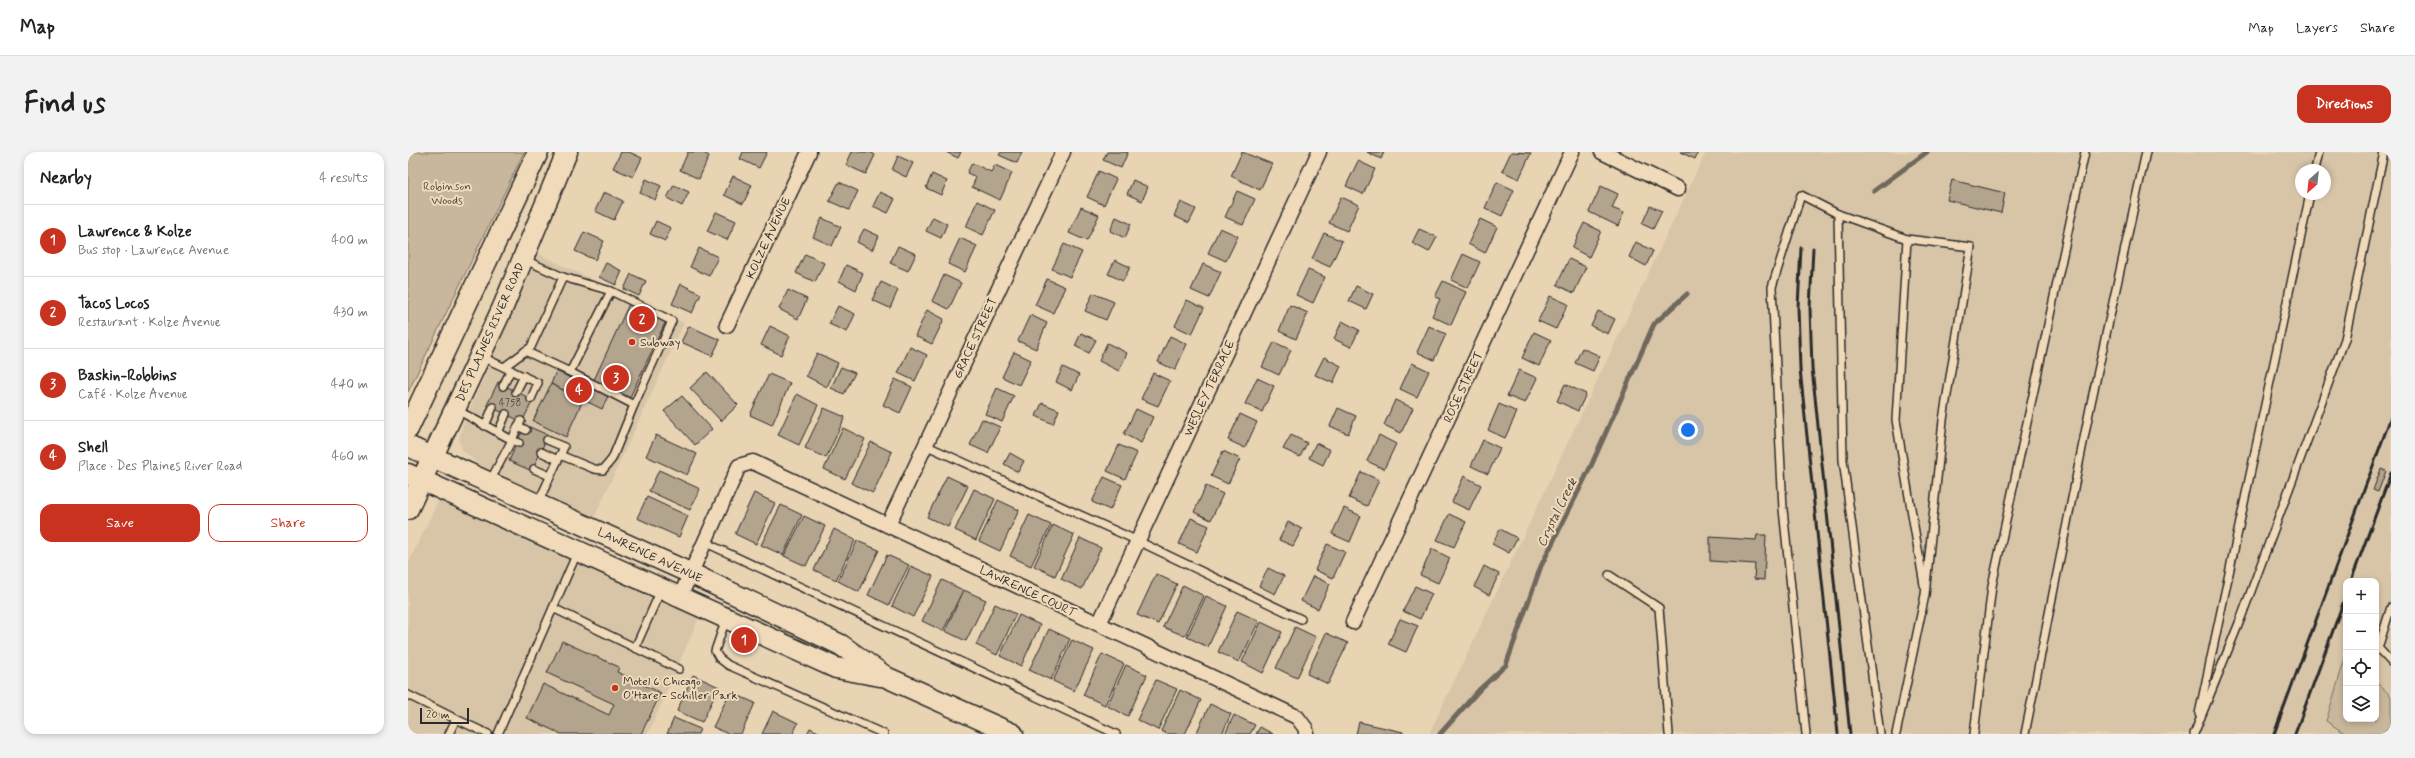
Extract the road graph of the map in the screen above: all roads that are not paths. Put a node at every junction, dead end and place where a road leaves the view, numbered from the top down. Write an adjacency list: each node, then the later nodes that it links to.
1 (538, 152): 34 (main road)
2 (567, 152): 17 (main road, DES PLAINES RIVER ROAD)
3 (809, 152): 20 (street, KOLZE AVENUE)
4 (1063, 152): 39 (street, GRACE STREET)
5 (1319, 152): 53 (street, WESLEY TERRACE)
6 (1572, 152): 65 (street, ROSE STREET)
7 (1602, 152): 13 (street)
8 (2085, 152): 84 (lane)
9 (2146, 152): 85 (lane)
10 (2319, 152): 12 (lane)
11 (2384, 152): 14 (lane)
12 (2316, 164)
13 (1678, 189)
14 (2309, 200)
15 (1838, 214): 16 (lane); 81 (lane); 82 (lane)
16 (1907, 239): 59 (lane); 59 (lane)
17 (523, 259): 18 (lane); 22 (main road, DES PLAINES RIVER ROAD)
18 (563, 277): 19 (lane); 21 (lane)
19 (610, 291): 24 (lane); 29 (lane)
20 (727, 325)
21 (525, 351): 23 (lane); 24 (lane)
22 (480, 356): 23 (lane); 31 (main road, DES PLAINES RIVER ROAD)
23 (508, 369): 25 (lane); 26 (lane)
24 (570, 372): 29 (lane)
25 (524, 376): 27 (lane); 28 (lane)
26 (504, 386)
27 (516, 392)
28 (531, 399)
29 (634, 405): 44 (lane)
30 (493, 408): 33 (lane)
31 (455, 409): 33 (lane); 43 (main road, DES PLAINES RIVER ROAD)
32 (506, 414): 36 (lane)
33 (485, 426): 36 (lane)
34 (408, 429)
35 (526, 430): 38 (lane)
36 (498, 433): 38 (lane)
37 (547, 440): 44 (lane)
38 (516, 441): 42 (lane)
39 (925, 445): 52 (street, GRACE STREET); 53 (lane)
40 (408, 446): 43 (main road, LAWRENCE AVENUE)
41 (541, 452): 44 (lane)
42 (504, 454): 45 (lane); 49 (lane)
43 (433, 457): 48 (main road, DES PLAINES RIVER ROAD); 49 (main road, LAWRENCE AVENUE)
44 (559, 457): 47 (lane)
45 (512, 458)
46 (534, 469): 47 (lane)
47 (550, 476): 50 (lane)
48 (415, 477): 51 (main road, DES PLAINES RIVER ROAD); 55 (main road, LAWRENCE AVENUE)
49 (489, 482): 50 (main road, LAWRENCE AVENUE)
50 (537, 504): 56 (main road, LAWRENCE AVENUE)
51 (408, 509)
52 (888, 525): 54 (street, LAWRENCE COURT); 66 (street, LAWRENCE COURT)
53 (1138, 540): 64 (lane); 66 (street, WESLEY TERRACE)
54 (704, 542): 56 (street); 79 (lane)
55 (578, 551): 58 (main road, LAWRENCE AVENUE); 62 (lane)
56 (690, 573): 60 (street); 70 (main road, LAWRENCE AVENUE)
57 (1609, 575): 80 (lane)
58 (662, 588): 60 (main road, LAWRENCE AVENUE); 67 (lane)
59 (1925, 595): 83 (lane)
60 (680, 596): 63 (main road, LAWRENCE AVENUE)
61 (2391, 607): 68 (lane)
62 (553, 608): 67 (lane); 76 (lane)
63 (726, 618): 70 (main road, LAWRENCE AVENUE); 77 (lane)
64 (1301, 619)
65 (1353, 622)
66 (1099, 624): 73 (street, LAWRENCE COURT)
67 (635, 648): 69 (lane)
68 (2391, 662)
69 (679, 669)
70 (886, 677): 78 (main road, LAWRENCE AVENUE)
71 (408, 696): 72 (lane)
72 (456, 719): 74 (lane); 75 (lane)
73 (1306, 732)
74 (449, 734)
75 (488, 734)
76 (498, 734)
77 (884, 734)
78 (1013, 734)
79 (1116, 734)
80 (1669, 734)
81 (1806, 734)
82 (1880, 734)
83 (1896, 734)
84 (1974, 734)
85 (2025, 734)

